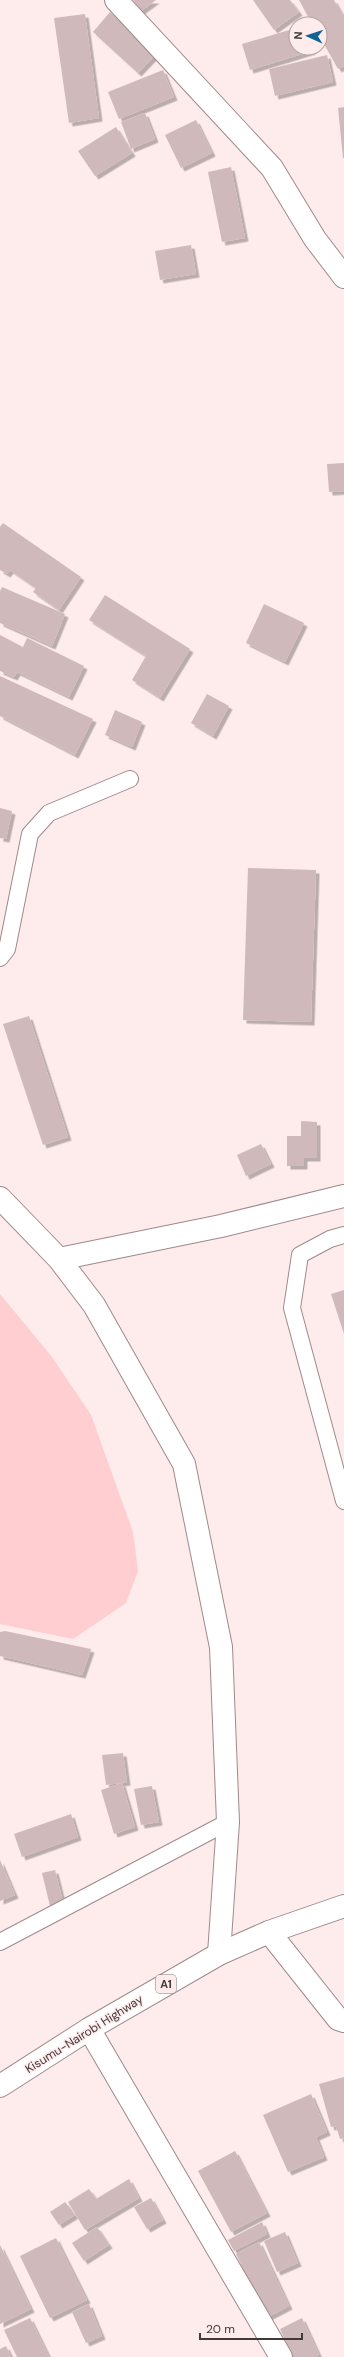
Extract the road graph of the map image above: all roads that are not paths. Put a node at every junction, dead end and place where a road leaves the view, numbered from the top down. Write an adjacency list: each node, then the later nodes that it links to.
1 (116, 0): 2 (main road)
2 (344, 277)
3 (130, 778): 4 (lane)
4 (0, 958)
5 (344, 1196): 8 (main road)
6 (0, 1198): 8 (main road)
7 (344, 1235): 9 (lane)
8 (59, 1259): 10 (main road)
9 (344, 1501)
10 (228, 1822): 13 (lane); 14 (main road)
11 (344, 1906): 12 (main road, Kisumu-Nairobi Highway / A1)
12 (269, 1932): 14 (main road, Kisumu-Nairobi Highway / A1); 15 (main road)
13 (0, 1942)
14 (219, 1954): 16 (main road, Kisumu-Nairobi Highway / A1)
15 (344, 2021)
16 (89, 2029): 17 (main road, Kisumu-Nairobi Highway / A1); 18 (main road)
17 (0, 2086)
18 (281, 2357)

